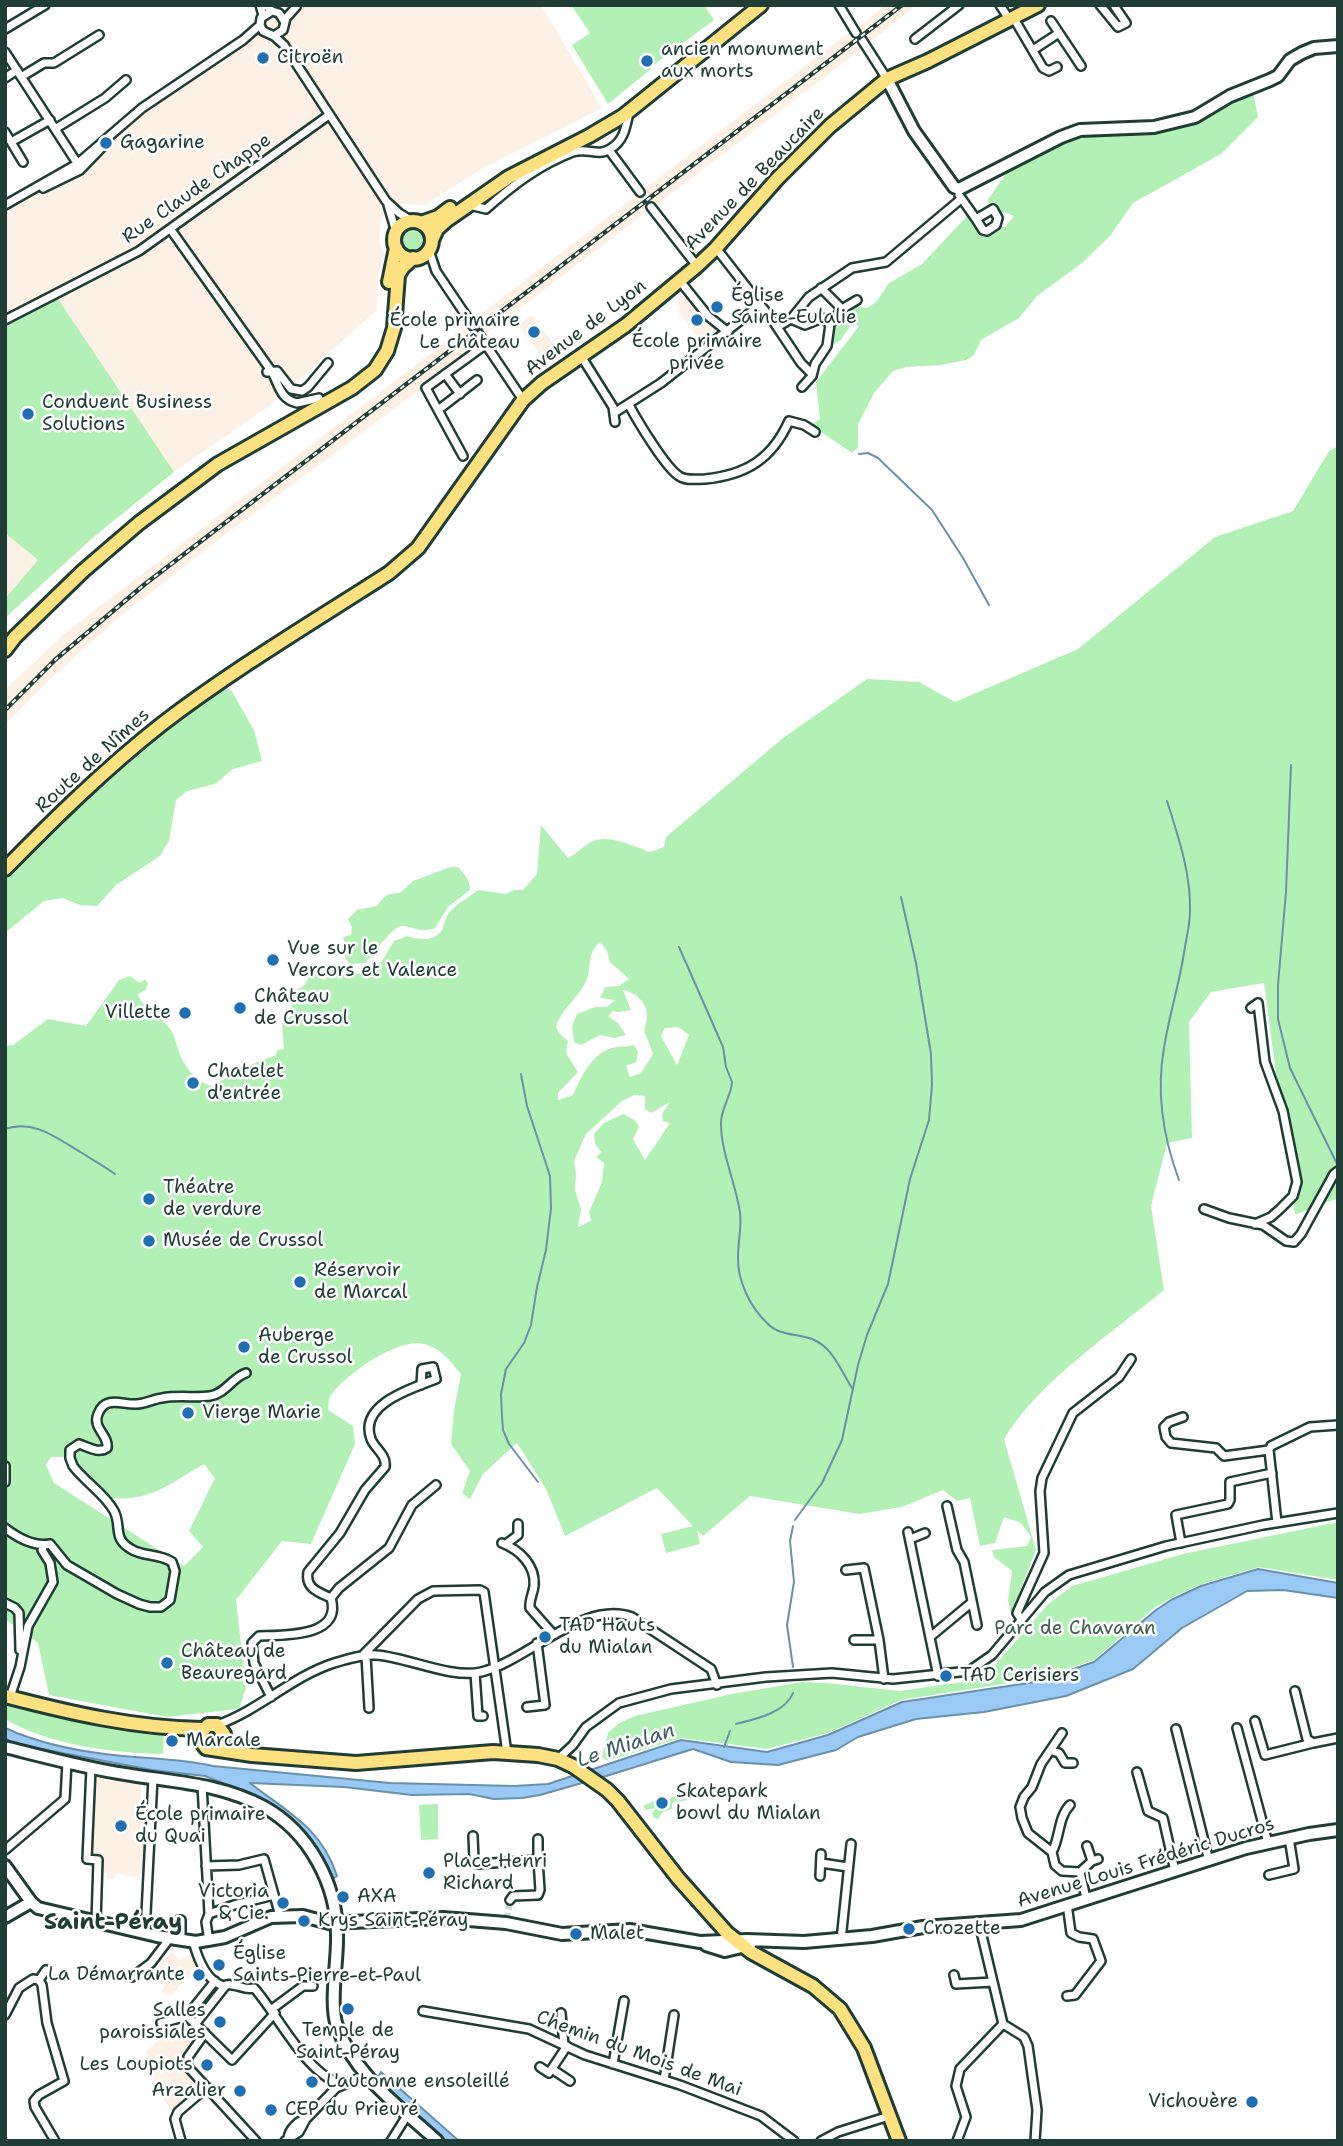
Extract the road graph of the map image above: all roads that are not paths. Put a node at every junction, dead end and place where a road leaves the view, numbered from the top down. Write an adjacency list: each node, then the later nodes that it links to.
1 (45, 5): 18 (street)
2 (260, 5): 14 (street)
3 (751, 5): 54 (main road)
4 (761, 5): 37 (main road)
5 (839, 5): 20 (street)
6 (959, 5): 24 (street)
7 (1000, 5): 12 (street)
8 (1100, 5): 13 (street)
9 (297, 6): 11 (street); 17 (street)
10 (1116, 6): 13 (street); 13 (street)
11 (272, 10): 14 (street); 17 (street)
12 (1023, 11): 28 (street); 35 (main road, Avenue de Beaucaire)
13 (1107, 13)
14 (263, 15): 16 (street)
15 (1051, 21): 21 (street)
16 (260, 25): 19 (street); 25 (street)
17 (283, 26): 23 (street); 30 (street)
18 (5, 29)
19 (265, 33): 23 (street); 25 (street)
20 (856, 33)
21 (1059, 33): 28 (street); 31 (street)
22 (99, 35): 33 (street)
23 (274, 36): 30 (street)
24 (915, 39)
25 (243, 40): 45 (street)
26 (862, 40): 35 (street)
27 (1338, 46): 46 (street)
28 (1032, 50): 32 (street)
29 (5, 52): 33 (street)
30 (291, 56): 38 (street)
31 (1081, 66)
32 (1057, 67)
33 (20, 74): 34 (street); 39 (street)
34 (5, 78)
35 (887, 79): 46 (street); 58 (main road, Avenue de Beaucaire)
36 (126, 80): 40 (street)
37 (629, 112): 43 (street); 50 (main road)
38 (329, 115): 49 (street); 55 (street, Rue Claude Chappe)
39 (50, 120): 40 (street); 42 (street)
40 (55, 129): 45 (street)
41 (5, 132): 42 (street)
42 (12, 142): 44 (street)
43 (609, 150): 47 (street); 50 (street)
44 (23, 162)
45 (79, 167): 51 (street)
46 (956, 188): 48 (street)
47 (640, 192)
48 (961, 199): 53 (street); 63 (street)
49 (386, 201): 54 (street); 56 (street)
50 (469, 204): 59 (main road)
51 (5, 205)
52 (651, 207): 60 (street)
53 (976, 219)
54 (416, 222): 56 (main road); 59 (main road)
55 (171, 230): 68 (street, Rue Claude Chappe); 75 (street)
56 (396, 232): 57 (main road)
57 (396, 248): 59 (main road); 81 (main road)
58 (716, 248): 60 (main road, Avenue de Beaucaire); 65 (street)
59 (423, 251): 61 (street); 61 (street); 88 (main road)
60 (695, 268): 62 (main road, Avenue de Lyon)
61 (436, 271): 72 (street)
62 (680, 281): 71 (street); 73 (main road, Avenue de Lyon)
63 (821, 288): 66 (street); 67 (street)
64 (856, 300): 66 (street)
65 (760, 306): 70 (street); 71 (street)
66 (842, 309): 69 (street)
67 (791, 319): 69 (street); 70 (street)
68 (5, 320)
69 (830, 324): 77 (street)
70 (777, 327): 77 (street)
71 (728, 332): 83 (street)
72 (485, 345): 76 (street); 82 (street)
73 (581, 356): 82 (main road, Avenue de Lyon); 83 (street)
74 (328, 363): 75 (street)
75 (272, 372): 81 (street)
76 (445, 374): 80 (street); 86 (street)
77 (812, 374): 79 (street)
78 (477, 380): 80 (street)
79 (802, 387)
80 (460, 394): 84 (street)
81 (319, 398): 87 (main road)
82 (523, 400): 89 (main road, Avenue de Lyon)
83 (629, 405): 85 (street)
84 (442, 407)
85 (815, 432)
86 (463, 456)
87 (5, 637)
88 (5, 650)
89 (212, 690): 90 (main road, Route de Nîmes)
90 (5, 869)
91 (1251, 1009): 94 (street)
92 (1338, 1171): 94 (street)
93 (1204, 1209): 94 (street)
94 (1255, 1224)
95 (1131, 1359): 117 (street)
96 (246, 1373): 112 (street)
97 (421, 1385): 97 (street); 114 (street)
98 (1183, 1417): 100 (street)
99 (1338, 1424): 100 (street)
100 (1269, 1450): 102 (street)
101 (5, 1466): 103 (street)
102 (1272, 1473): 107 (street); 111 (street)
103 (5, 1482)
104 (436, 1485): 114 (street)
105 (947, 1506): 116 (street)
106 (1338, 1513): 107 (street)
107 (1277, 1522): 111 (street)
108 (518, 1524): 119 (street)
109 (5, 1528): 112 (street)
110 (925, 1533): 120 (street)
111 (1181, 1543): 117 (street)
112 (44, 1545): 124 (street)
113 (846, 1570): 122 (street)
114 (331, 1598): 133 (street)
115 (5, 1603): 124 (street)
116 (971, 1603): 118 (street); 120 (street)
117 (1021, 1619): 128 (street)
118 (977, 1625)
119 (553, 1634): 123 (street); 130 (street)
120 (930, 1637): 128 (street)
121 (854, 1640): 122 (street)
122 (879, 1640): 129 (street)
123 (537, 1643): 126 (street); 135 (street)
124 (22, 1654): 132 (street)
125 (364, 1656): 126 (street); 127 (street); 133 (street); 134 (street)
126 (496, 1668): 127 (street); 146 (street)
127 (475, 1673): 136 (street)
128 (938, 1676): 129 (street)
129 (884, 1679): 130 (street)
130 (717, 1685): 145 (street)
131 (1295, 1691): 144 (street)
132 (8, 1696): 141 (main road)
133 (271, 1697): 142 (street)
134 (369, 1707)
135 (527, 1707)
136 (483, 1716)
137 (1255, 1721): 144 (street)
138 (1237, 1728): 161 (street)
139 (1176, 1729): 167 (street)
140 (1062, 1733): 148 (street)
141 (201, 1734): 142 (main road); 142 (main road)
142 (220, 1737): 150 (main road)
143 (1338, 1738): 144 (street)
144 (1313, 1743)
145 (573, 1745): 150 (street); 150 (street)
146 (506, 1746)
147 (8, 1750): 149 (street)
148 (1052, 1751): 151 (street); 165 (street)
149 (67, 1762): 152 (street); 164 (street)
150 (567, 1763): 192 (main road)
151 (1073, 1763)
152 (91, 1768): 154 (street); 184 (street)
153 (1137, 1772): 171 (street)
154 (153, 1778): 155 (street); 187 (street)
155 (202, 1785): 169 (street); 185 (street)
156 (1070, 1805): 165 (street)
157 (1338, 1830): 159 (street, Avenue Louis Frédéric Ducros)
158 (473, 1836): 166 (street)
159 (1289, 1838): 161 (street, Avenue Louis Frédéric Ducros); 173 (street)
160 (538, 1839): 166 (street)
161 (1268, 1843): 167 (street, Avenue Louis Frédéric Ducros)
162 (851, 1844): 170 (street)
163 (1087, 1846): 172 (street)
164 (5, 1850)
165 (1052, 1852): 172 (street)
166 (538, 1860): 177 (street)
167 (1209, 1861): 171 (street, Avenue Louis Frédéric Ducros)
168 (5, 1866): 178 (street)
169 (206, 1866): 175 (street); 180 (street)
170 (848, 1867): 174 (street); 189 (street)
171 (1175, 1871): 176 (street, Avenue Louis Frédéric Ducros)
172 (1080, 1872): 176 (street)
173 (1269, 1875)
174 (820, 1876)
175 (273, 1891): 180 (street); 181 (street)
176 (1086, 1898): 179 (street, Avenue Louis Frédéric Ducros)
177 (510, 1900)
178 (31, 1902): 182 (street); 184 (street)
179 (1068, 1904): 186 (street, Avenue Louis Frédéric Ducros); 201 (street)
180 (209, 1914): 191 (street)
181 (280, 1916): 185 (street, Avenue Louis Frédéric Ducros); 191 (street)
182 (5, 1917)
183 (178, 1920): 190 (street)
184 (96, 1922): 187 (street)
185 (335, 1923): 192 (street, Avenue Louis Frédéric Ducros); 217 (street)
186 (979, 1923): 189 (street, Avenue Louis Frédéric Ducros); 198 (street)
187 (145, 1933): 188 (street)
188 (170, 1938): 190 (street); 195 (street)
189 (841, 1940): 192 (street, Avenue Louis Frédéric Ducros)
190 (187, 1941): 191 (street); 197 (street)
191 (209, 1941)
192 (740, 1944): 223 (main road)
193 (46, 1970): 196 (street)
194 (954, 1975): 198 (street)
195 (132, 1977)
196 (39, 1980): 206 (street); 225 (street)
197 (215, 1981): 199 (street); 208 (street)
198 (993, 1982): 211 (street)
199 (226, 1985): 203 (street); 210 (street)
200 (313, 1986): 203 (street)
201 (1067, 1996)
202 (624, 2001): 214 (street)
203 (273, 2011): 212 (street); 220 (street)
204 (423, 2011): 213 (street, Chemin du Mois de Mai)
205 (561, 2013): 213 (street)
206 (5, 2015)
207 (674, 2015): 218 (street)
208 (187, 2016): 209 (street); 210 (street)
209 (161, 2023)
210 (196, 2023): 212 (street)
211 (1003, 2024): 233 (street); 234 (street)
212 (205, 2033): 221 (street)
213 (566, 2046): 214 (street, Chemin du Mois de Mai); 216 (street)
214 (614, 2064): 218 (street, Chemin du Mois de Mai)
215 (540, 2067): 216 (street)
216 (552, 2069): 219 (street)
217 (364, 2074): 220 (street); 222 (street)
218 (664, 2080): 230 (street, Chemin du Mois de Mai)
219 (570, 2081)
220 (343, 2084): 224 (street)
221 (206, 2088): 226 (street); 227 (street)
222 (408, 2114): 228 (street); 229 (street)
223 (889, 2116): 231 (street); 232 (main road)
224 (286, 2140)
225 (55, 2141)
226 (181, 2141)
227 (256, 2141)
228 (390, 2141)
229 (437, 2141)
230 (794, 2141)
231 (821, 2141)
232 (899, 2141)
233 (957, 2141)
234 (1035, 2141)

